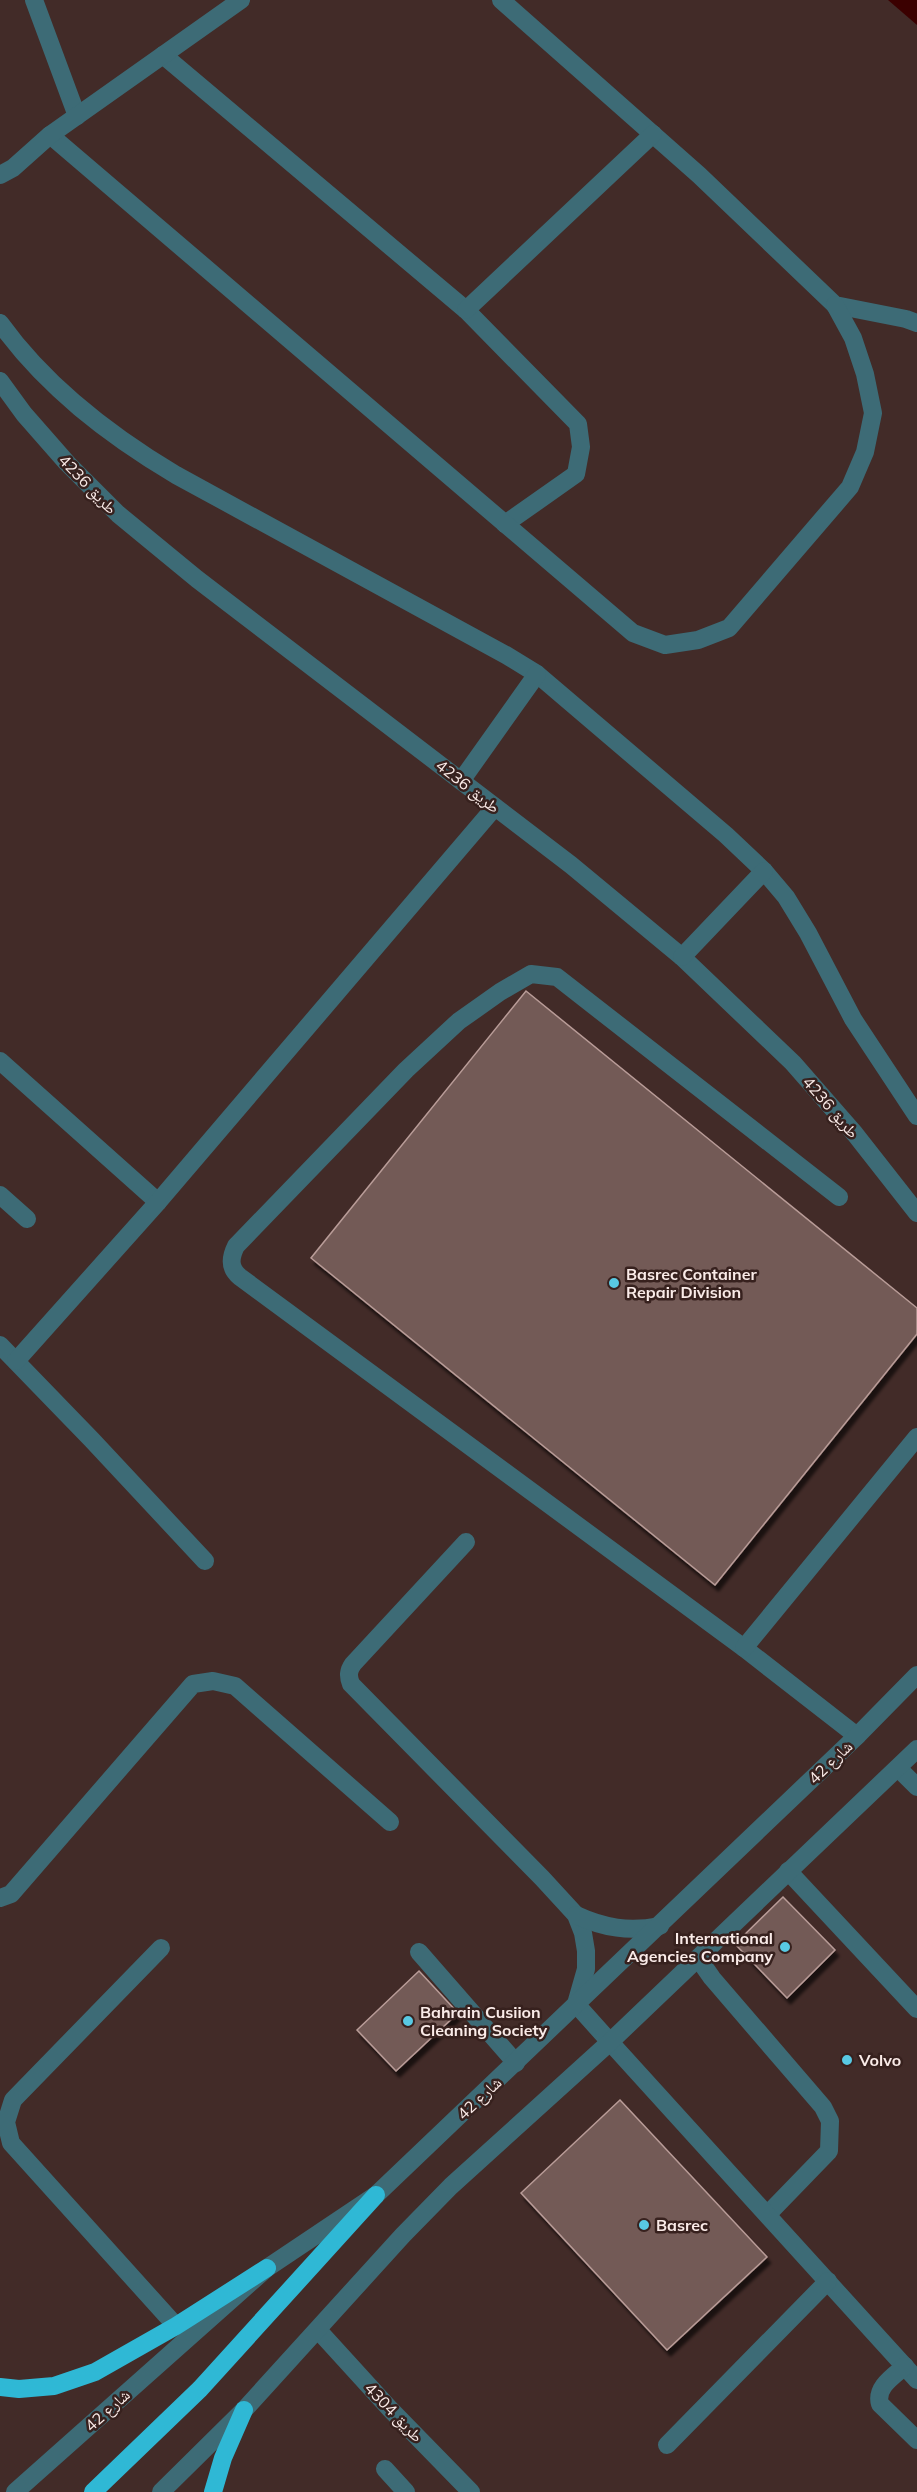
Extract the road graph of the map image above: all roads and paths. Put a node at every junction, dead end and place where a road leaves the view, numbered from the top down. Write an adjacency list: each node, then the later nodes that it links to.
1 (34, 0): 5 (street)
2 (241, 0): 4 (street)
3 (501, 0): 6 (street)
4 (163, 56): 5 (street); 10 (street)
5 (77, 116): 7 (street)
6 (653, 134): 9 (street); 10 (street)
7 (50, 135): 8 (street); 14 (street)
8 (0, 175)
9 (836, 305): 12 (street); 14 (street)
10 (466, 310): 14 (street)
11 (0, 323): 15 (street)
12 (917, 323)
13 (0, 381): 16 (street, طريق 4236)
14 (505, 524)
15 (537, 674): 16 (street); 18 (street)
16 (461, 781): 17 (street, طريق 4236)
17 (495, 807): 19 (street, طريق 4236); 24 (street)
18 (764, 872): 19 (street); 21 (street)
19 (682, 957): 25 (street, طريق 4236)
20 (0, 1061): 24 (street)
21 (917, 1116)
22 (0, 1195): 26 (street)
23 (839, 1197): 32 (street)
24 (158, 1202): 28 (street)
25 (917, 1213)
26 (27, 1219)
27 (0, 1345): 28 (street)
28 (16, 1361): 31 (street)
29 (917, 1437): 32 (street)
30 (466, 1542): 41 (street)
31 (205, 1561)
32 (744, 1648): 34 (street)
33 (917, 1675): 34 (street, شارع 42)
34 (857, 1736): 42 (street, شارع 42)
35 (917, 1749): 36 (street)
36 (898, 1768): 37 (street); 39 (street)
37 (917, 1787)
38 (390, 1822): 40 (street)
39 (788, 1871): 45 (street); 47 (street)
40 (0, 1898)
41 (576, 1916): 42 (street); 46 (street)
42 (660, 1926): 46 (street, شارع 42)
43 (161, 1948): 54 (street)
44 (420, 1952): 49 (street)
45 (698, 1958): 48 (street); 51 (street)
46 (576, 2004): 48 (street); 49 (street, شارع 42)
47 (917, 2009)
48 (610, 2042): 51 (street); 55 (street)
49 (516, 2063): 50 (street, شارع 42)
50 (376, 2194): 52 (street, شارع 42); 64 (highway)
51 (768, 2214): 53 (street)
52 (267, 2268): 54 (highway); 63 (street, شارع 42)
53 (828, 2282): 56 (street); 61 (street)
54 (176, 2326): 58 (highway)
55 (318, 2330): 59 (street); 68 (street, طريق 4304)
56 (905, 2366): 57 (street); 60 (street)
57 (917, 2380)
58 (0, 2387)
59 (244, 2410): 65 (street); 66 (highway)
60 (917, 2440)
61 (667, 2445)
62 (385, 2469): 67 (street)
63 (15, 2492)
64 (93, 2492)
65 (161, 2492)
66 (213, 2492)
67 (406, 2492)
68 (471, 2492)

